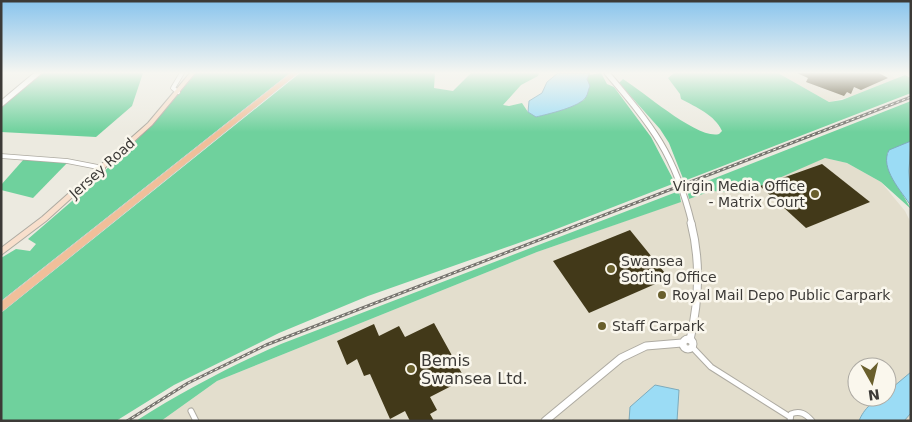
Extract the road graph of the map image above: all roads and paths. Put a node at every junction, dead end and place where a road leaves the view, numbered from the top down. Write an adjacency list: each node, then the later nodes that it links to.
1 (178, 92): 7 (main road, Jersey Road)
2 (14, 93): 5 (street)
3 (270, 93): 9 (main road)
4 (623, 93): 10 (street)
5 (1, 104)
6 (2, 157): 7 (street)
7 (103, 168): 8 (main road, Jersey Road)
8 (1, 252)
9 (1, 307)
10 (690, 340): 11 (street); 12 (street)
11 (682, 343): 12 (street); 16 (street)
12 (693, 348): 14 (street)
13 (191, 411): 15 (street)
14 (790, 419): 17 (street)
15 (196, 421)
16 (545, 421)
17 (812, 421)

